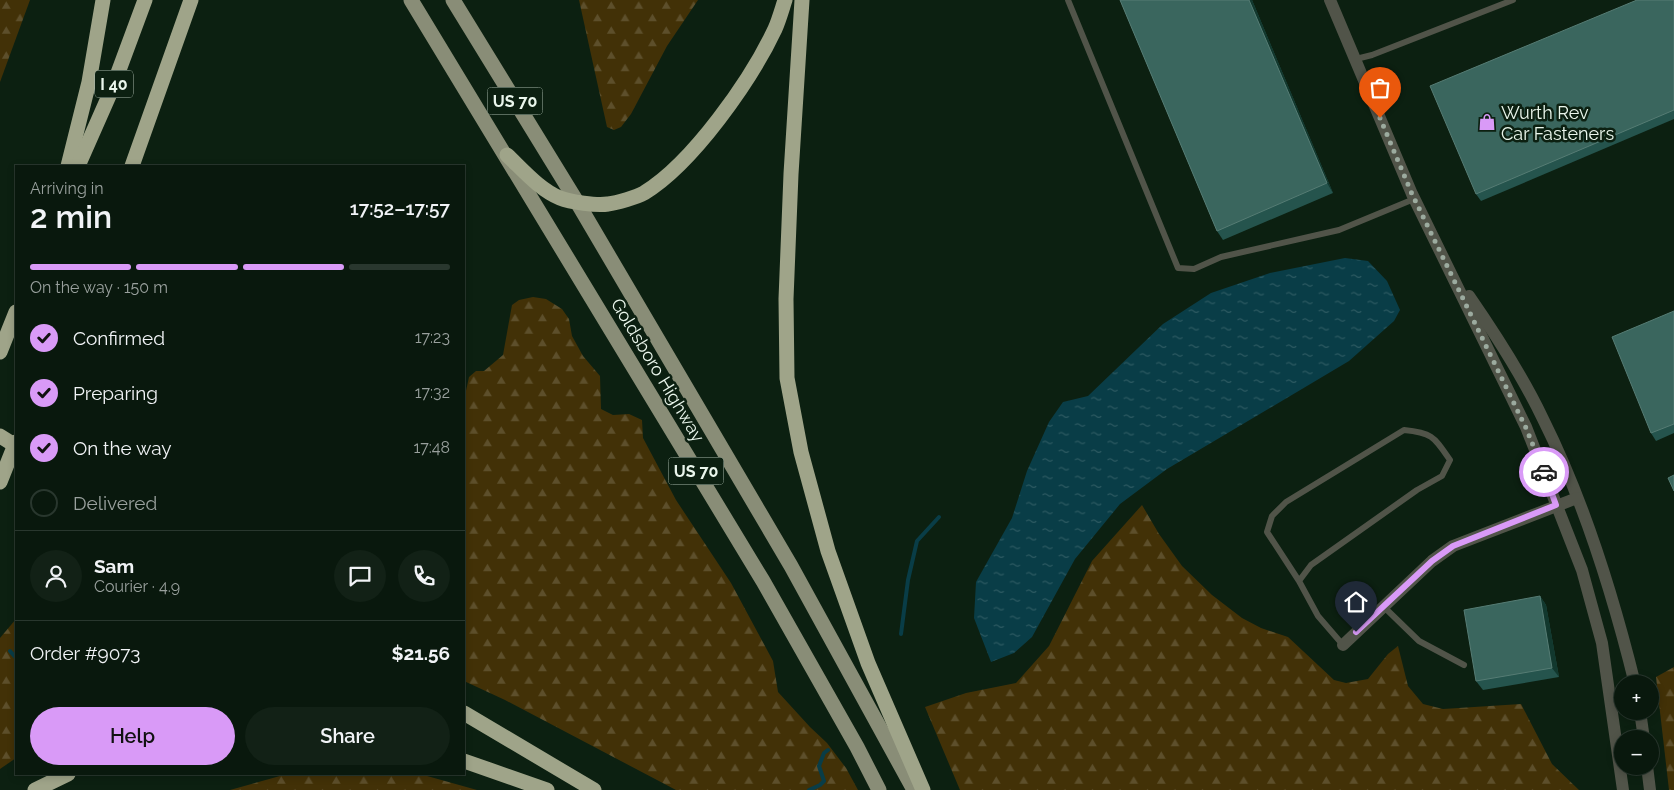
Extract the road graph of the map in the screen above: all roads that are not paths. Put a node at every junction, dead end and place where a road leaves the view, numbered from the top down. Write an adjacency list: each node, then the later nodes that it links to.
1 (103, 0): 13 (highway)
2 (145, 0): 14 (highway, I 40)
3 (191, 0): 15 (highway, I 40)
4 (411, 0): 12 (main road, Goldsboro Highway / US 70)
5 (453, 0): 17 (main road, US 70)
6 (785, 0): 17 (highway)
7 (802, 0): 41 (highway)
8 (1068, 0): 16 (lane)
9 (1330, 0): 11 (street)
10 (1513, 0): 11 (lane)
11 (1356, 59): 16 (street)
12 (507, 155): 17 (highway); 39 (main road, Goldsboro Highway / US 70)
13 (68, 165)
14 (78, 165)
15 (132, 165)
16 (1414, 199): 18 (street)
17 (577, 202): 40 (main road, US 70)
18 (1440, 254): 25 (street); 26 (street)
19 (15, 314): 20 (highway)
20 (0, 352)
21 (0, 436): 22 (highway)
22 (15, 444)
23 (15, 446): 24 (highway)
24 (1, 480)
25 (1577, 498): 26 (street); 31 (street)
26 (1556, 505): 28 (street); 42 (street)
27 (1299, 581): 27 (lane); 29 (lane)
28 (1384, 607): 29 (street); 30 (lane)
29 (1343, 645)
30 (1464, 664)
31 (1633, 675)
32 (465, 713): 38 (highway)
33 (465, 761): 37 (highway)
34 (66, 775): 36 (highway)
35 (1648, 775): 43 (street)
36 (35, 790)
37 (547, 790)
38 (594, 790)
39 (879, 790)
40 (914, 790)
41 (923, 790)
42 (1623, 790)
43 (1650, 790)

